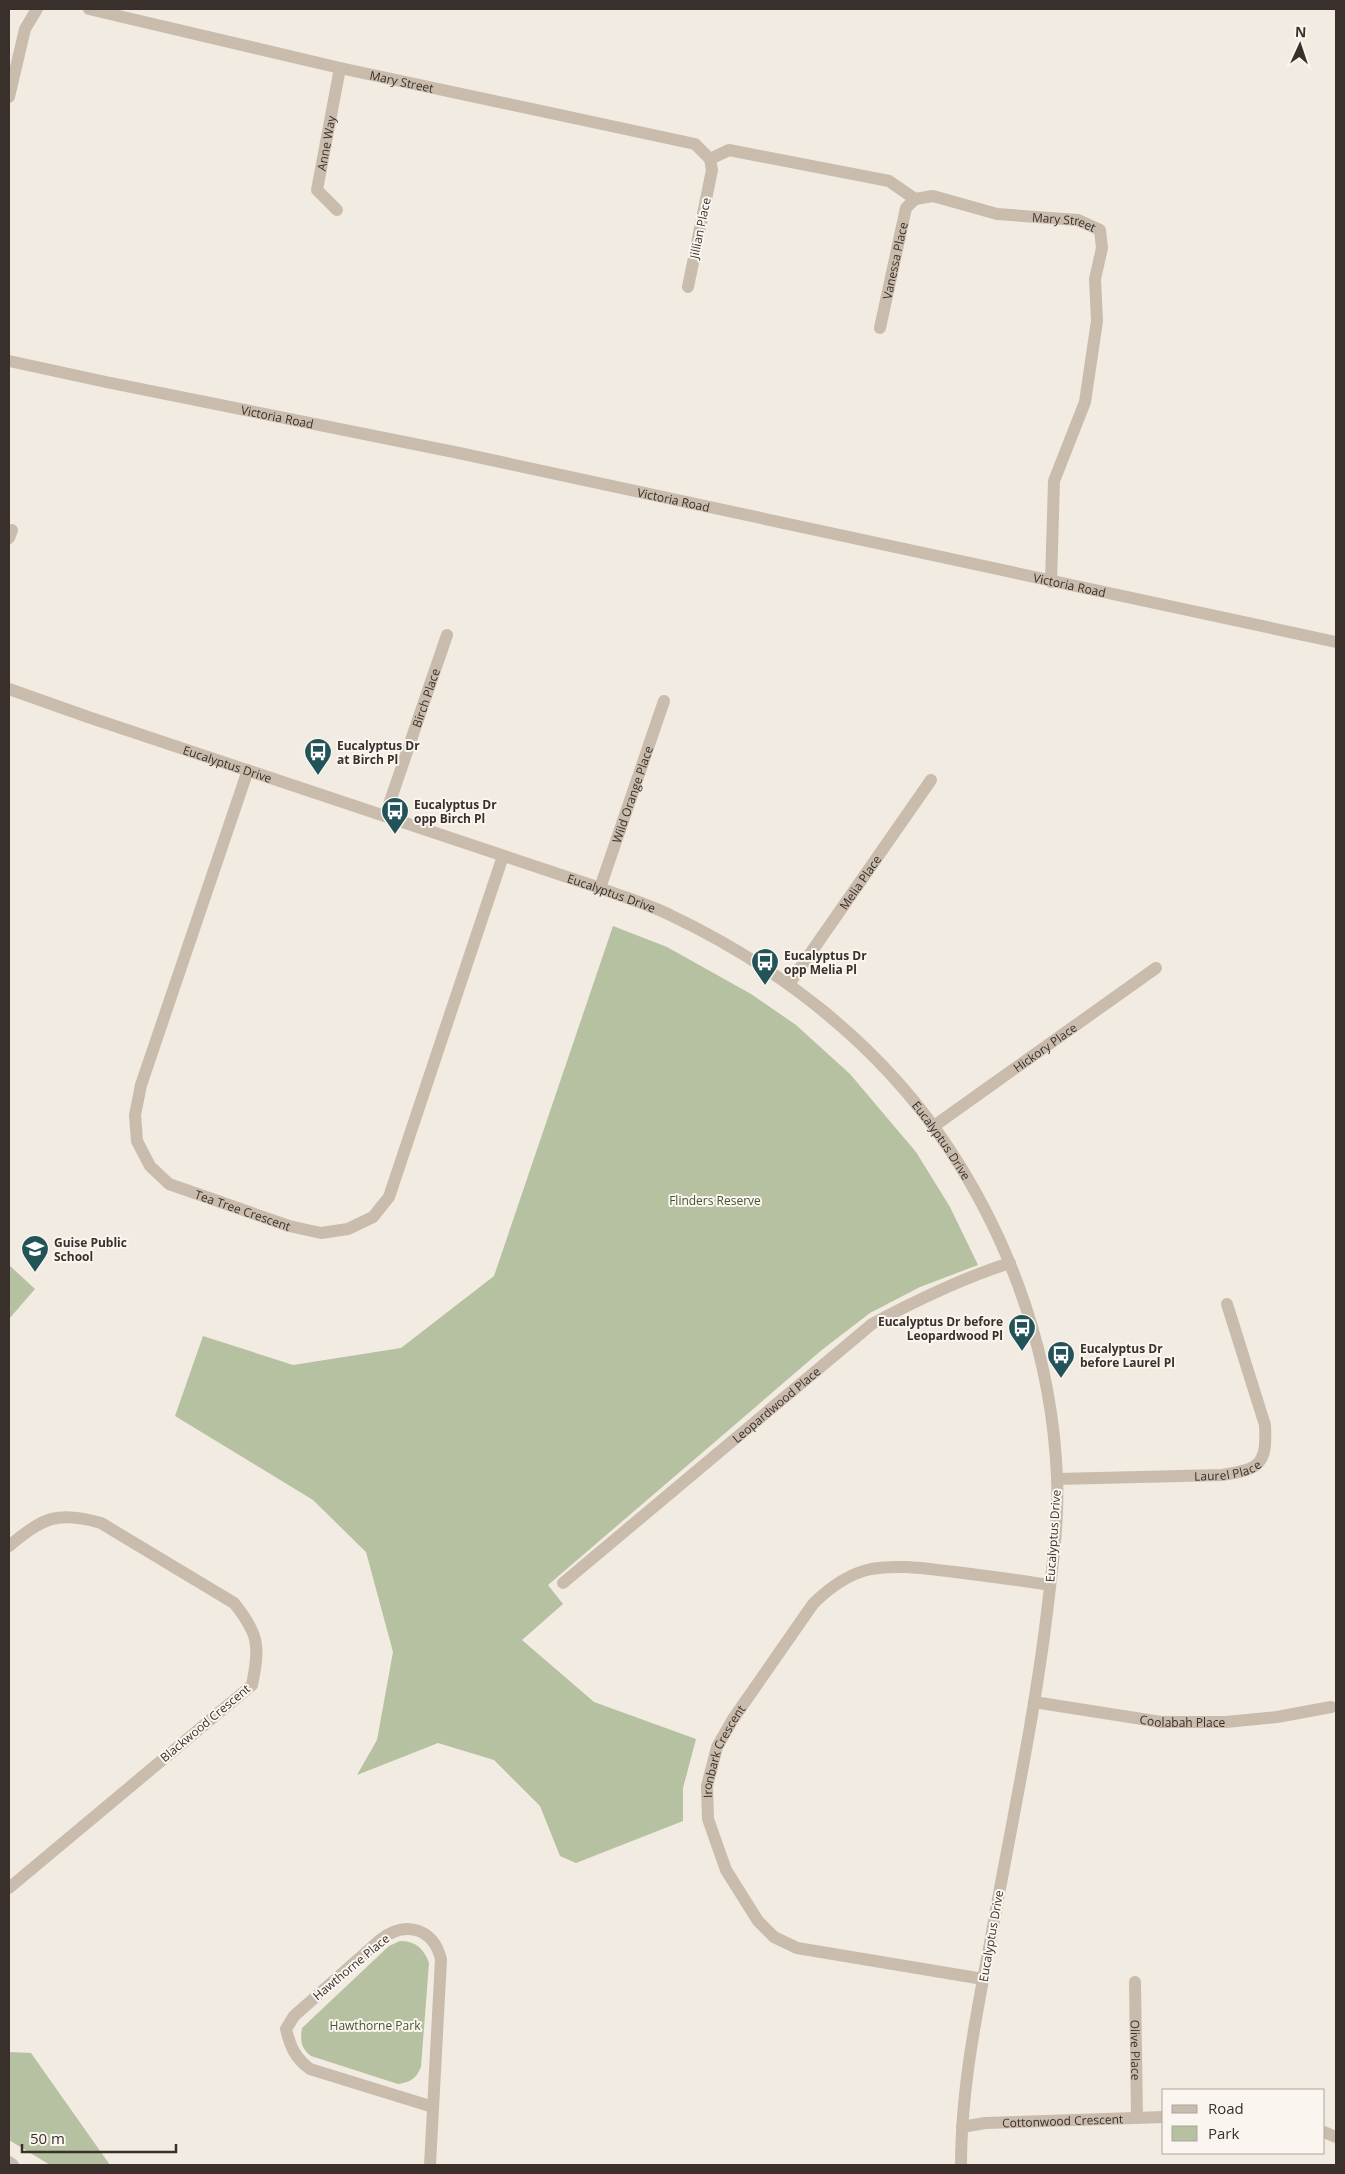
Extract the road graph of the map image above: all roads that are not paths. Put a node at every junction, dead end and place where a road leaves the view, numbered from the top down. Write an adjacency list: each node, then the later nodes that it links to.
1 (37, 9): 4 (street)
2 (89, 9): 3 (street, Mary Street)
3 (340, 68): 5 (street, Mary Street); 7 (street, Anne Way)
4 (9, 98)
5 (711, 164): 6 (street); 8 (street, Jillian Place)
6 (916, 199): 9 (street, Vanessa Place); 11 (street, Mary Street)
7 (337, 210)
8 (688, 287)
9 (880, 328)
10 (9, 361): 11 (street, Victoria Road)
11 (1051, 582): 13 (street, Victoria Road)
12 (447, 635): 18 (street, Birch Place)
13 (1336, 642)
14 (10, 693): 16 (street, Eucalyptus Drive)
15 (664, 701): 20 (street, Wild Orange Place)
16 (248, 770): 18 (street, Eucalyptus Drive); 19 (street, Tea Tree Crescent)
17 (931, 780): 22 (street, Melia Place)
18 (385, 816): 19 (street, Eucalyptus Drive)
19 (503, 856): 20 (street, Eucalyptus Drive)
20 (600, 888): 22 (street, Eucalyptus Drive)
21 (1156, 968): 23 (street, Hickory Place)
22 (789, 984): 23 (street, Eucalyptus Drive)
23 (934, 1126): 24 (street, Eucalyptus Drive)
24 (1010, 1263): 26 (street, Eucalyptus Drive); 28 (street, Leopardwood Place)
25 (1227, 1304): 26 (street, Laurel Place)
26 (1057, 1479): 29 (street, Eucalyptus Drive)
27 (9, 1546): 32 (street, Blackwood Crescent)
28 (564, 1584)
29 (1050, 1585): 30 (street, Eucalyptus Drive); 33 (street, Ironbark Crescent)
30 (1034, 1702): 31 (street, Coolabah Place); 33 (street, Eucalyptus Drive)
31 (1331, 1707)
32 (9, 1888)
33 (983, 1979): 38 (street, Eucalyptus Drive)
34 (1135, 1982): 37 (street, Olive Place)
35 (433, 2107): 35 (street, Hawthorne Place); 41 (street, Hawthorne Place)
36 (1162, 2117): 37 (street, Cottonwood Crescent)
37 (1137, 2118): 38 (street, Cottonwood Crescent)
38 (962, 2127): 42 (street, Eucalyptus Drive)
39 (9, 2162): 40 (street)
40 (13, 2165)
41 (430, 2165)
42 (961, 2165)

